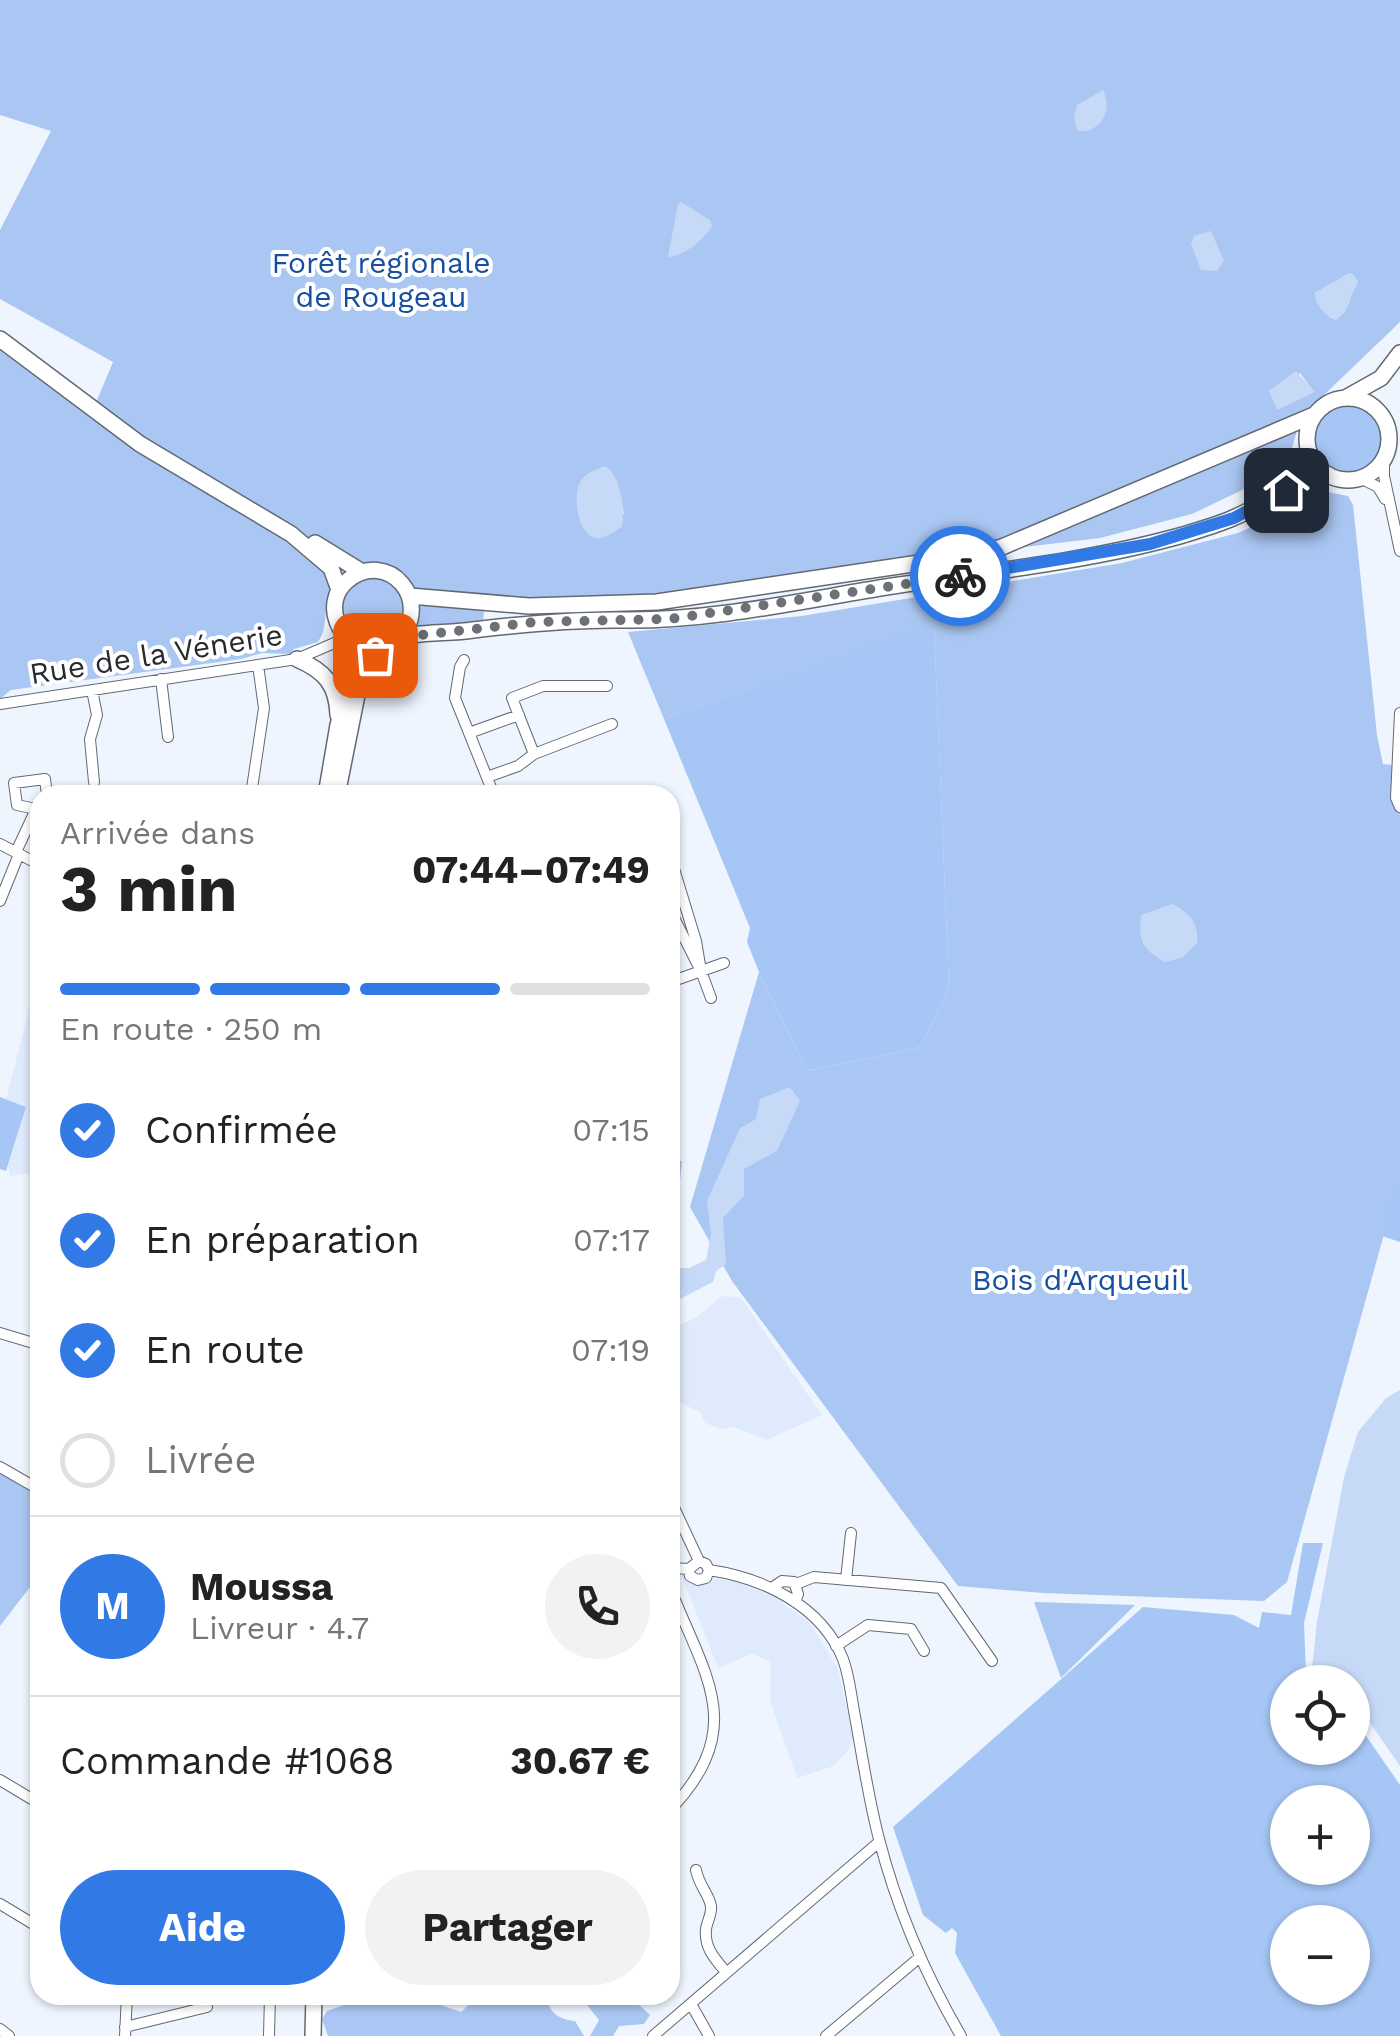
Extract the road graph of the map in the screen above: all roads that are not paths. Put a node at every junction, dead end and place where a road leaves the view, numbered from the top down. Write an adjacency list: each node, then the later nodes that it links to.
1 (0, 339): 11 (main road)
2 (1400, 353): 3 (main road)
3 (1346, 397): 4 (main road); 6 (main road)
4 (1314, 415): 8 (main road); 15 (main road)
5 (1400, 419): 6 (main road)
6 (1389, 435): 7 (main road)
7 (1384, 458): 9 (main road); 10 (street)
8 (1329, 475): 9 (main road); 18 (main road)
9 (1360, 478): 10 (street)
10 (1394, 517): 12 (street)
11 (291, 534): 13 (main road); 14 (main road)
12 (1400, 551)
13 (362, 572): 14 (main road); 15 (main road)
14 (340, 590): 16 (main road)
15 (410, 596): 18 (main road)
16 (336, 620): 17 (main road); 19 (street, Rue de la Vénerie)
17 (352, 642): 19 (street, Rue de la Vénerie); 20 (main road); 31 (main road)
18 (396, 642): 20 (main road)
19 (318, 648): 21 (street, Rue de la Vénerie)
20 (379, 649): 40 (main road)
21 (297, 659): 23 (street, Rue de la Vénerie); 31 (main road)
22 (464, 660): 32 (street)
23 (258, 665): 24 (street, Rue de la Vénerie); 38 (street)
24 (161, 679): 26 (street, Rue de la Vénerie); 33 (street)
25 (606, 686): 29 (street)
26 (92, 690): 27 (street, Rue de la Vénerie); 36 (street)
27 (0, 704)
28 (1400, 712): 43 (street)
29 (519, 714): 32 (street); 34 (street)
30 (612, 724): 34 (street)
31 (338, 725): 39 (main road)
32 (470, 733): 35 (street)
33 (168, 737)
34 (534, 754): 35 (street)
35 (487, 777): 41 (street)
36 (94, 782)
37 (46, 785): 42 (street)
38 (252, 785)
39 (328, 785)
40 (339, 785)
41 (490, 785)
42 (30, 807)
43 (1400, 807)
44 (30, 826): 46 (street)
45 (0, 844): 46 (street)
46 (18, 853): 47 (street); 49 (street)
47 (30, 860)
48 (680, 888): 52 (street)
49 (0, 901)
50 (680, 932): 52 (street)
51 (724, 963): 52 (street)
52 (701, 971): 53 (street); 54 (street)
53 (680, 978)
54 (712, 998)
55 (0, 1333): 56 (street)
56 (30, 1342)
57 (0, 1467): 58 (street)
58 (30, 1484)
59 (680, 1520): 61 (street)
60 (851, 1532): 65 (street)
61 (699, 1561): 63 (street); 64 (street)
62 (680, 1569): 63 (street)
63 (689, 1569): 64 (street)
64 (709, 1570): 67 (street)
65 (846, 1580): 66 (street); 72 (street)
66 (796, 1584): 67 (street); 68 (street)
67 (772, 1588): 68 (street)
68 (795, 1602): 70 (street)
69 (680, 1613): 75 (street)
70 (836, 1646): 71 (street); 76 (street)
71 (924, 1651)
72 (992, 1661)
73 (0, 1780): 74 (street)
74 (30, 1798)
75 (680, 1799)
76 (880, 1842): 80 (street); 81 (street)
77 (696, 1870): 81 (street)
78 (0, 1904): 79 (street)
79 (30, 1926)
80 (920, 1956): 94 (street); 95 (street)
81 (726, 1972): 82 (street)
82 (691, 2004): 92 (street); 93 (street)
83 (127, 2005): 88 (street)
84 (270, 2005): 90 (street)
85 (314, 2005): 91 (main road)
86 (207, 2007): 88 (street)
87 (0, 2030): 89 (street)
88 (125, 2031)
89 (9, 2036)
90 (269, 2036)
91 (313, 2036)
92 (653, 2036)
93 (708, 2036)
94 (826, 2036)
95 (961, 2036)

